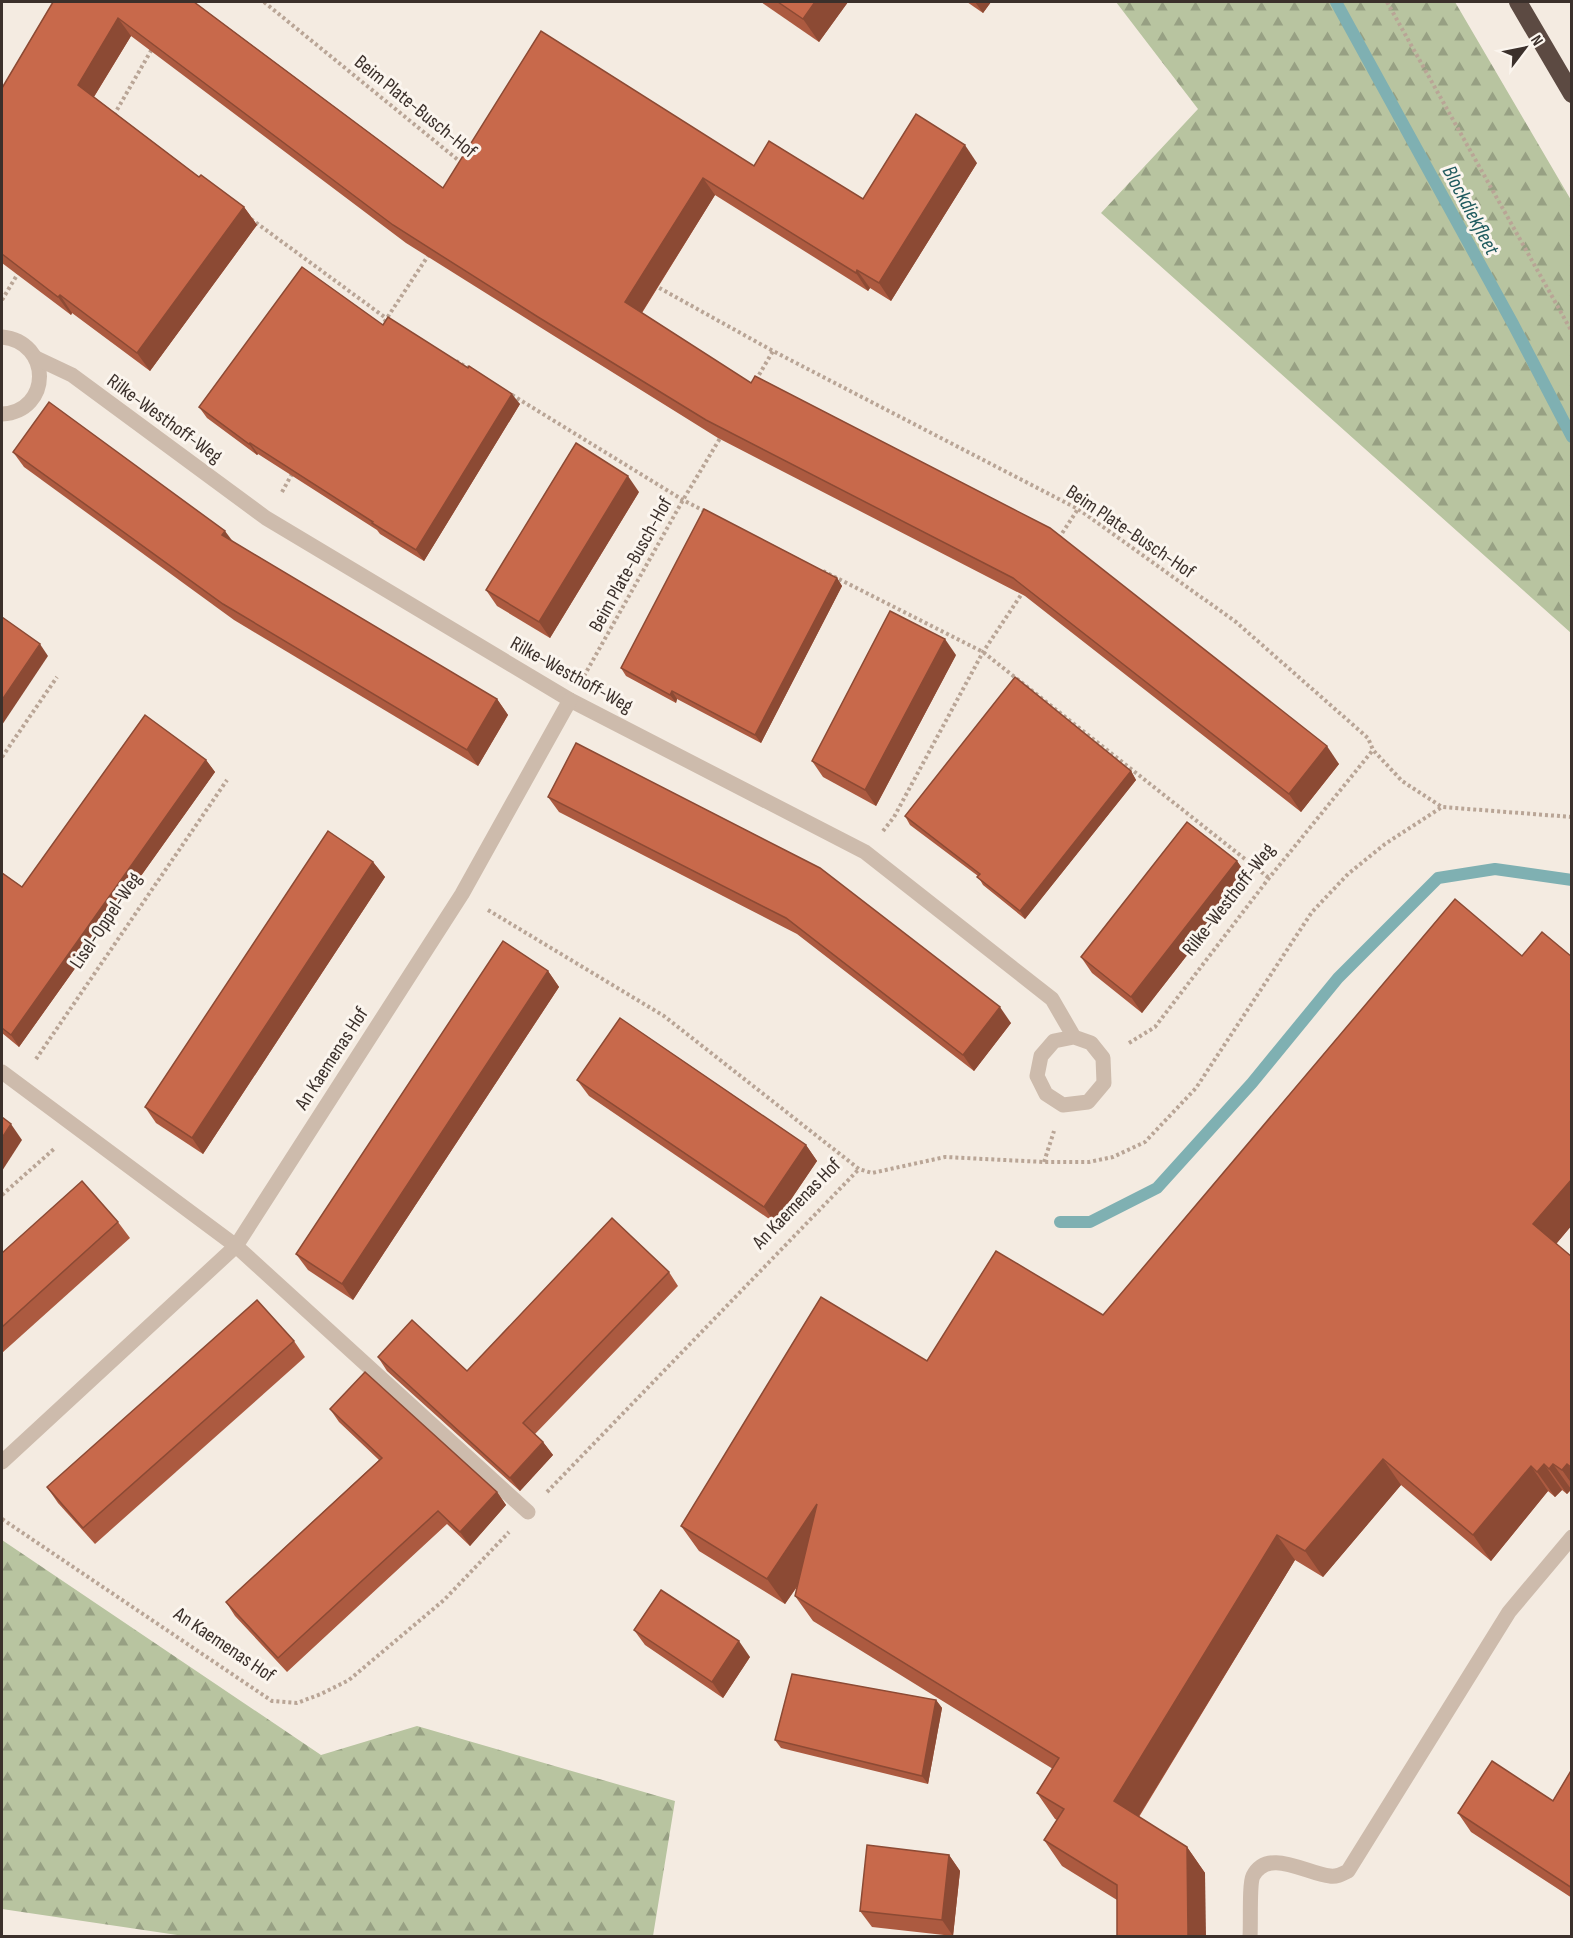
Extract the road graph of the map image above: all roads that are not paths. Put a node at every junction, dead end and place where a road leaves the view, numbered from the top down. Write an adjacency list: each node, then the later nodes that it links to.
1 (1518, 2): 2 (highway)
2 (1572, 94)
3 (2, 337): 4 (street, Rilke-Westhoff-Weg)
4 (36, 358): 5 (street); 6 (street, Rilke-Westhoff-Weg)
5 (2, 414)
6 (570, 700): 7 (street, Rilke-Westhoff-Weg); 9 (street, An Kaemenas Hof)
7 (1074, 1037): 7 (street, Rilke-Westhoff-Weg)
8 (2, 1072): 9 (street)
9 (236, 1246): 10 (street, An Kaemenas Hof); 11 (street)
10 (2, 1462)
11 (528, 1512)
12 (1572, 1537): 13 (street)
13 (1250, 1936)

